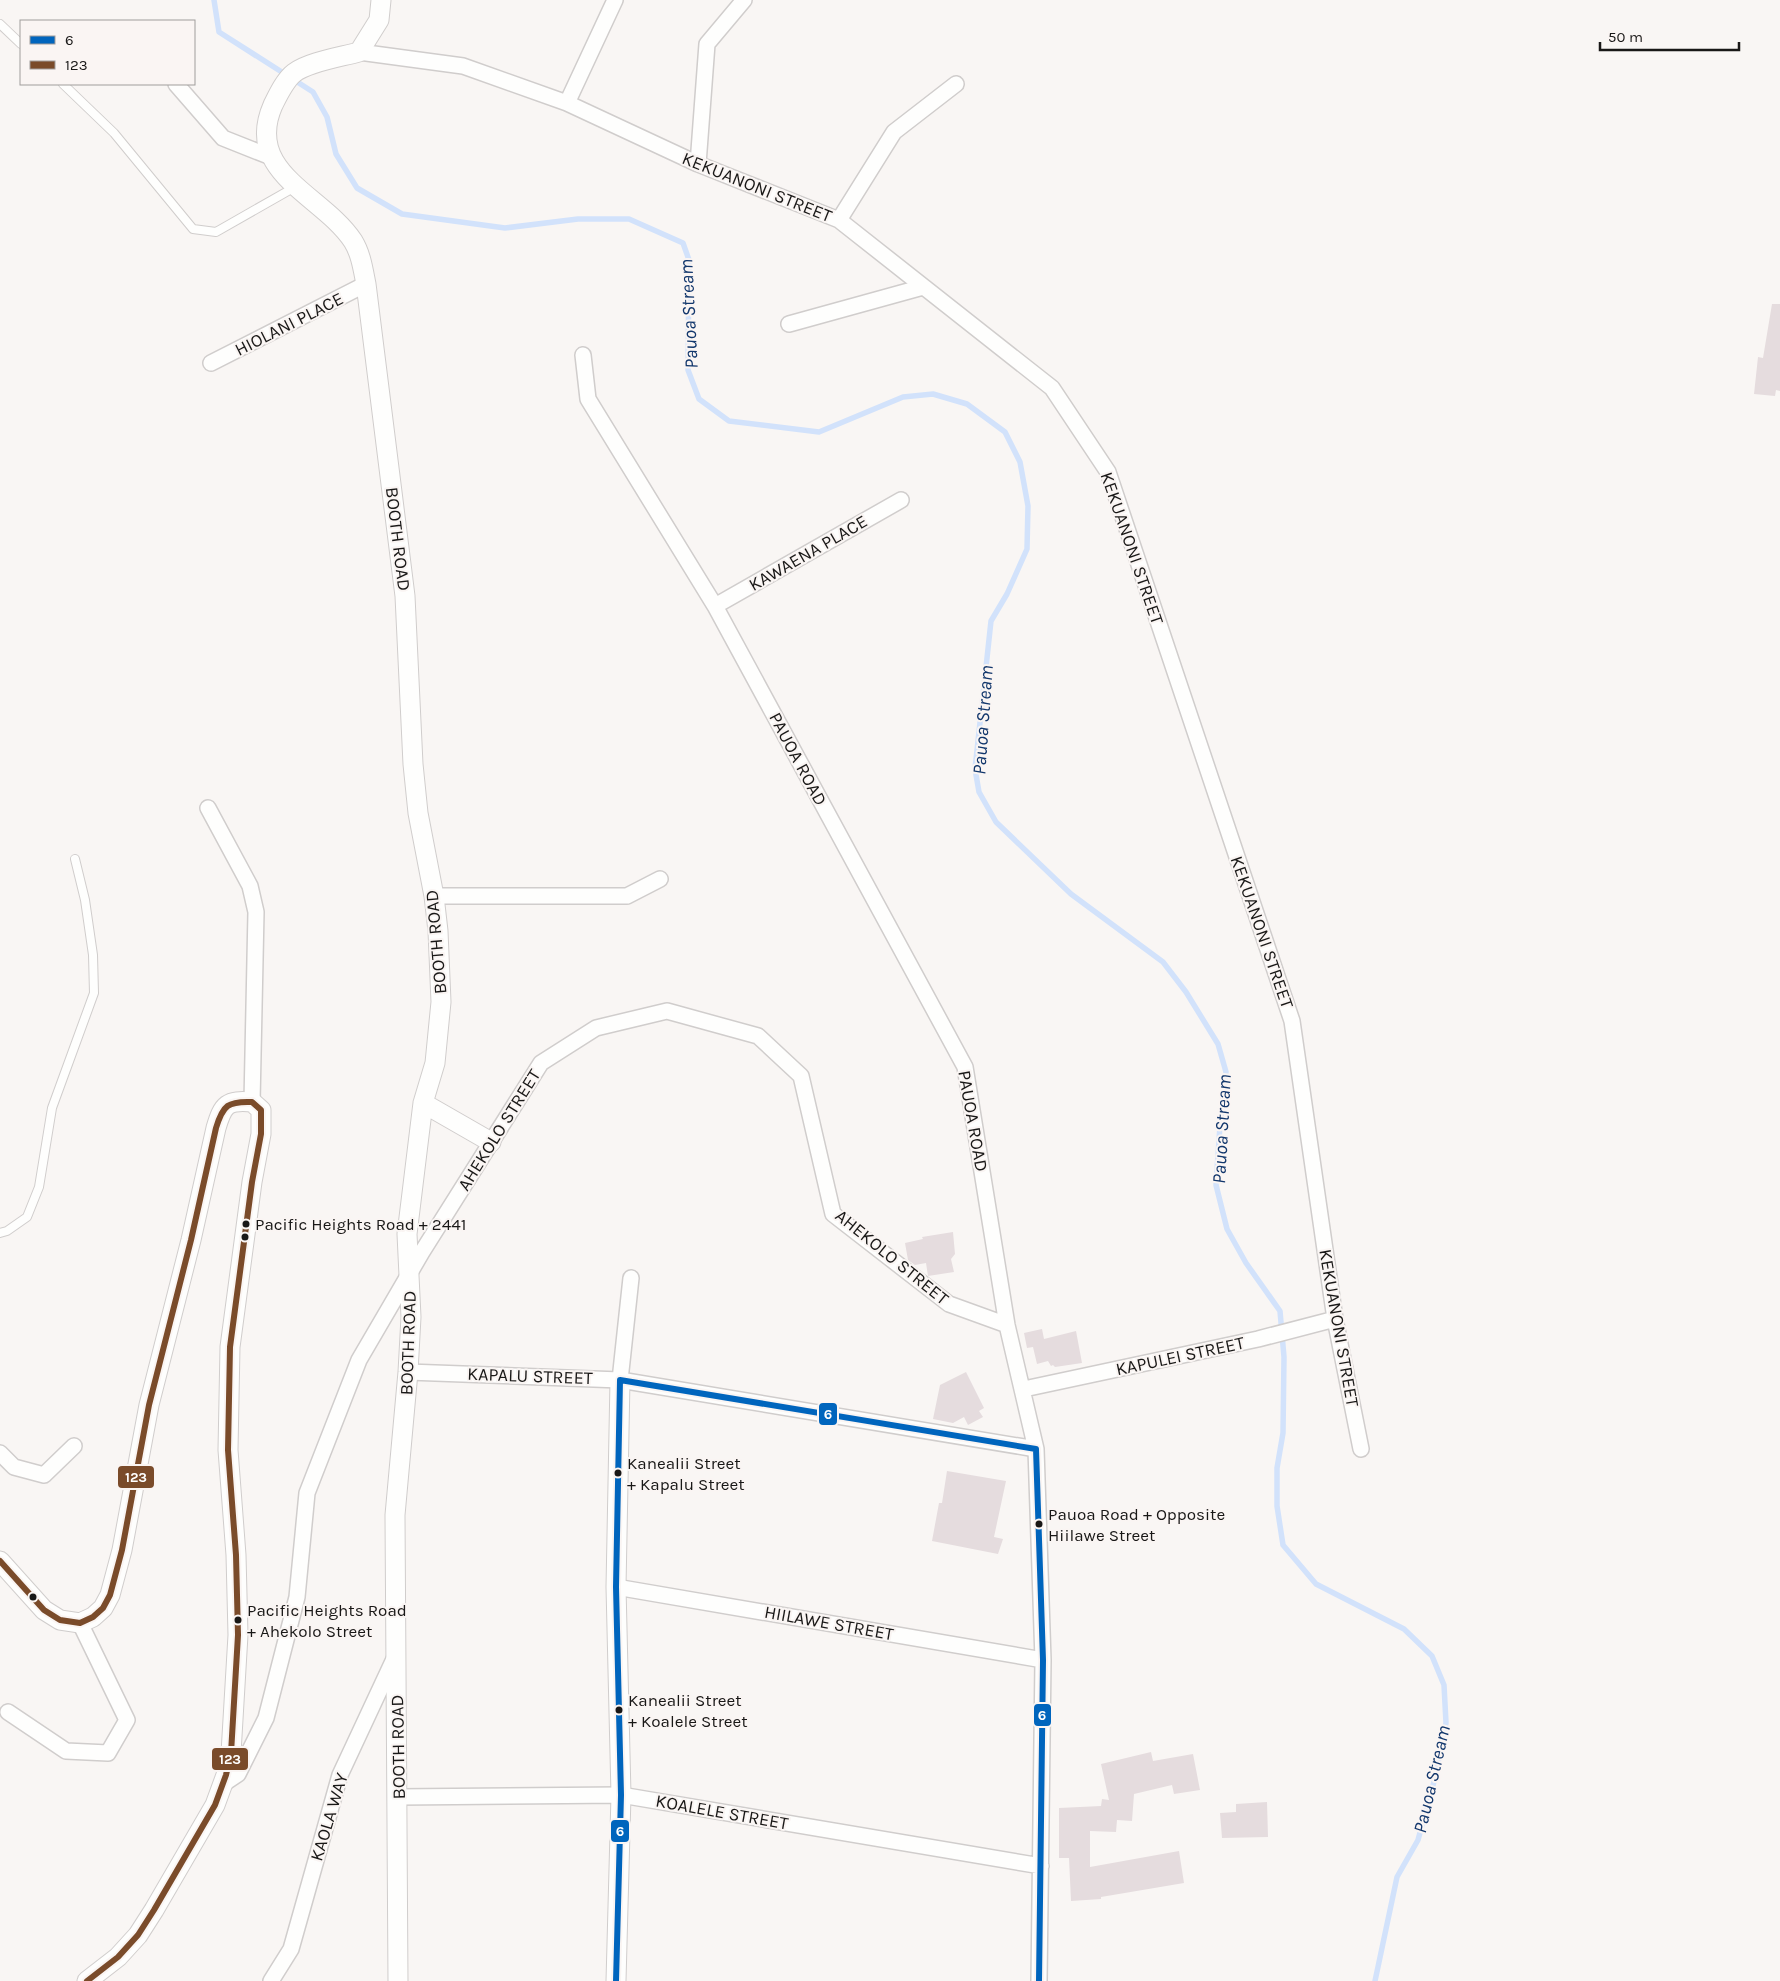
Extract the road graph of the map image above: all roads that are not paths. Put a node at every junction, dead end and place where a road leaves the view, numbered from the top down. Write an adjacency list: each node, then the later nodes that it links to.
1 (381, 0): 6 (street)
2 (615, 0): 10 (street)
3 (744, 0): 12 (street)
4 (0, 24): 5 (lane)
5 (20, 43)
6 (359, 52): 10 (street, KEKUANONI STREET); 11 (street, BOOTH ROAD)
7 (956, 84): 14 (street)
8 (64, 85): 13 (lane)
9 (177, 85): 11 (street)
10 (567, 103): 12 (street, KEKUANONI STREET)
11 (271, 157): 13 (street, BOOTH ROAD)
12 (698, 164): 14 (street, KEKUANONI STREET)
13 (297, 186): 15 (street, BOOTH ROAD)
14 (839, 220): 16 (street, KEKUANONI STREET)
15 (366, 284): 19 (street, HIOLANI PLACE); 25 (street, BOOTH ROAD)
16 (923, 287): 17 (street); 32 (street, KEKUANONI STREET)
17 (789, 324)
18 (583, 355): 21 (street, PAUOA ROAD)
19 (212, 363)
20 (901, 500): 21 (street, KAWAENA PLACE)
21 (715, 606): 33 (street, PAUOA ROAD)
22 (208, 808): 26 (street)
23 (75, 859): 29 (lane)
24 (660, 879): 25 (street)
25 (434, 896): 27 (street, BOOTH ROAD)
26 (252, 1102): 43 (street); 47 (street)
27 (423, 1103): 28 (street); 30 (street, BOOTH ROAD)
28 (491, 1142): 30 (street, AHEKOLO STREET); 33 (street, AHEKOLO STREET)
29 (0, 1233)
30 (410, 1273): 34 (street, BOOTH ROAD); 47 (street, AHEKOLO STREET)
31 (631, 1278): 35 (street)
32 (1335, 1319): 36 (street, KAPULEI STREET); 39 (street, KEKUANONI STREET)
33 (1007, 1325): 36 (street, PAUOA ROAD)
34 (408, 1372): 35 (street, KAPALU STREET); 44 (street, BOOTH ROAD)
35 (620, 1380): 38 (street, KAPALU STREET); 42 (street)
36 (1024, 1389): 38 (street, PAUOA ROAD)
37 (74, 1446): 40 (street)
38 (1036, 1449): 45 (street, PAUOA ROAD)
39 (1361, 1449)
40 (0, 1453)
41 (0, 1561): 43 (street)
42 (616, 1586): 45 (street, HIILAWE STREET); 48 (street)
43 (80, 1622): 46 (street)
44 (396, 1655): 49 (street, BOOTH ROAD); 52 (street, KAOLA WAY)
45 (1043, 1660): 50 (street, PAUOA ROAD)
46 (8, 1712)
47 (223, 1784): 51 (street)
48 (621, 1795): 49 (street, KOALELE STREET); 50 (street, KOALELE STREET); 54 (street)
49 (398, 1797): 53 (street, BOOTH ROAD)
50 (1042, 1866): 55 (street, PAUOA ROAD)
51 (88, 1981)
52 (271, 1981)
53 (398, 1981)
54 (616, 1981)
55 (1039, 1981)

